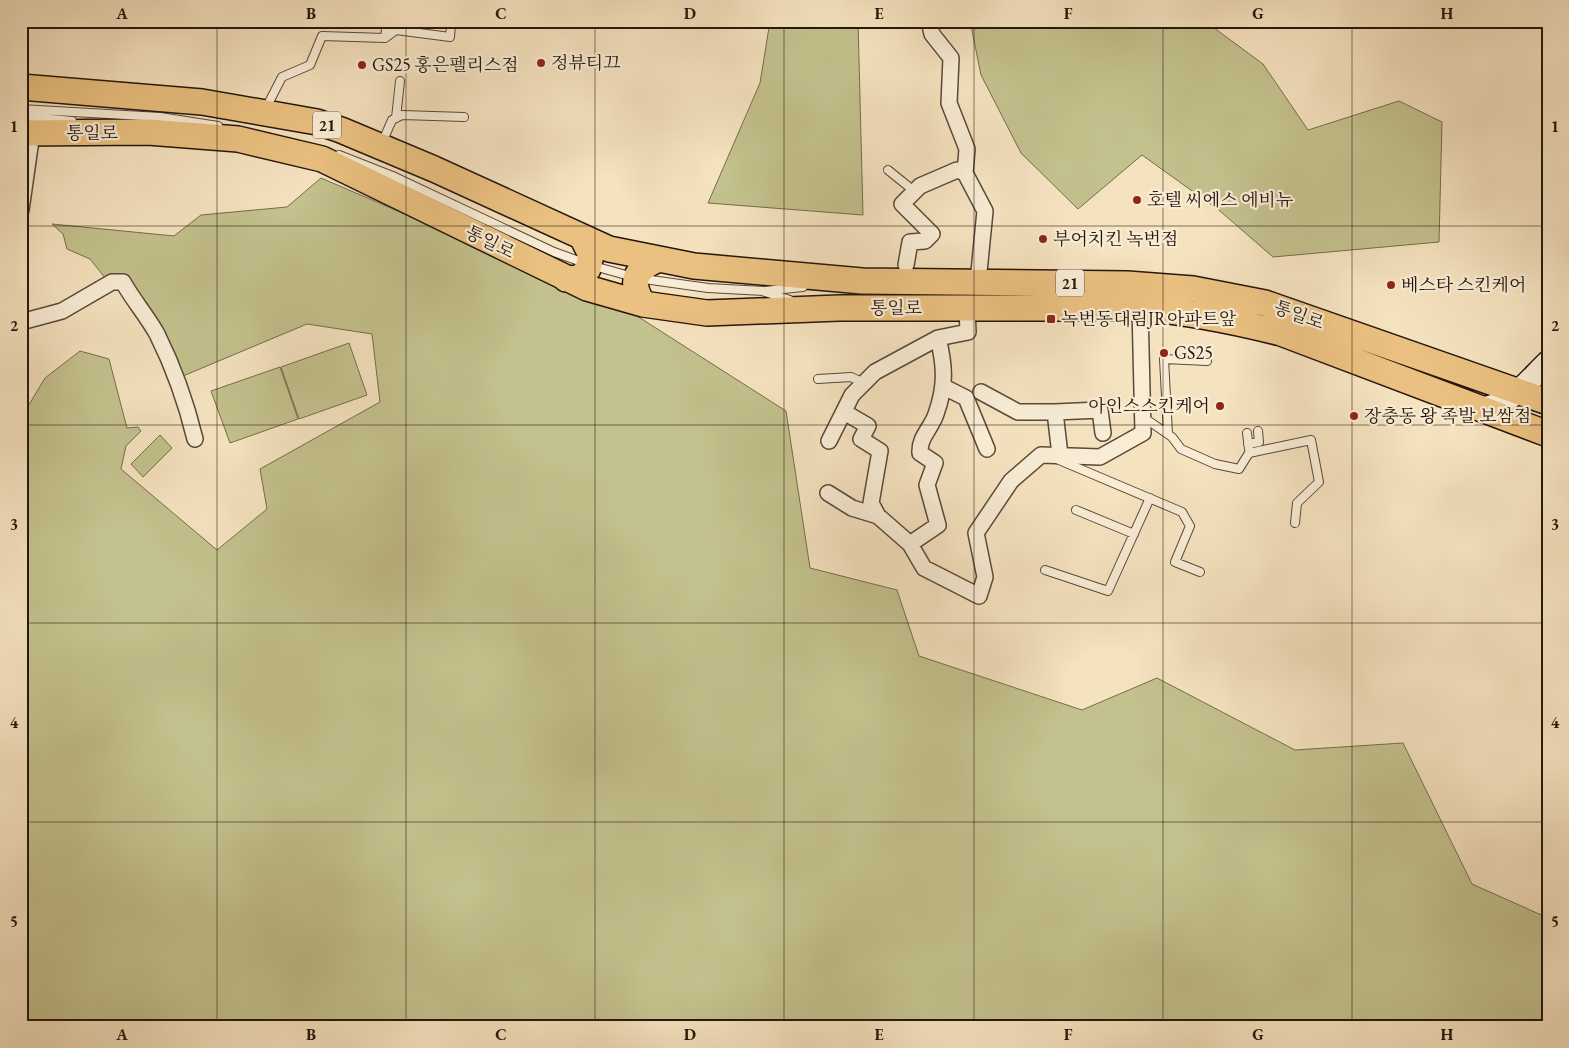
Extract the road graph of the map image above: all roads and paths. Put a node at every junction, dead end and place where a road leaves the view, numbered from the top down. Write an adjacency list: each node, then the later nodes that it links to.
1 (387, 21): 4 (lane)
2 (929, 21): 18 (street)
3 (451, 24): 4 (lane)
4 (385, 38): 12 (lane)
5 (400, 81): 9 (lane)
6 (21, 87): 12 (main road, 통일로 / 21)
7 (21, 109): 12 (lane)
8 (464, 117): 9 (lane)
9 (396, 118): 15 (lane)
10 (78, 121): 13 (lane)
11 (104, 123): 14 (lane)
12 (262, 124): 15 (main road, 통일로 / 21)
13 (25, 127): 14 (main road, 통일로 / 21); 21 (street)
14 (148, 132): 16 (main road, 통일로 / 21)
15 (381, 146): 22 (main road, 통일로 / 21)
16 (339, 162): 20 (lane); 20 (lane); 27 (main road, 통일로 / 21)
17 (888, 170): 19 (lane)
18 (965, 173): 19 (street); 29 (street)
19 (914, 191): 24 (street)
20 (445, 202): 25 (lane)
21 (22, 207)
22 (583, 239): 23 (main road, 통일로 / 21); 25 (main road)
23 (659, 259): 26 (main road); 28 (main road, 통일로 / 21)
24 (906, 264)
25 (590, 265): 26 (lane); 27 (main road)
26 (636, 278): 30 (lane); 31 (main road)
27 (566, 279): 31 (main road, 통일로 / 21)
28 (862, 281): 29 (main road, 통일로 / 21); 30 (lane)
29 (978, 282): 43 (main road, 통일로 / 21)
30 (764, 291): 34 (lane)
31 (643, 304): 34 (main road, 통일로 / 21)
32 (967, 307): 33 (main road, 통일로 / 21); 34 (main road, 통일로 / 21); 36 (street, 통일로)
33 (1140, 308): 45 (main road, 통일로 / 21); 48 (street)
34 (815, 309)
35 (21, 322): 56 (street)
36 (938, 338): 40 (street, 통일로); 41 (street, 통일로)
37 (1207, 361): 54 (lane)
38 (1548, 362): 43 (main road)
39 (818, 379): 40 (lane)
40 (864, 383): 46 (street, 통일로)
41 (944, 387): 59 (street); 68 (street, 통일로)
42 (982, 392): 47 (street)
43 (1516, 392): 44 (main road, 통일로 / 21); 45 (main road)
44 (1548, 402)
45 (1478, 409): 49 (main road, 통일로 / 21)
46 (844, 412): 57 (street, 통일로); 65 (street)
47 (1055, 412): 52 (street); 61 (street)
48 (1143, 417): 54 (lane); 61 (street)
49 (1509, 419): 50 (lane); 55 (main road, 통일로 / 21)
50 (1548, 425)
51 (1258, 431): 58 (lane)
52 (1103, 433)
53 (1247, 433): 58 (lane)
54 (1168, 434): 60 (lane)
55 (1548, 434)
56 (195, 439)
57 (829, 441)
58 (1248, 444): 60 (lane)
59 (987, 449)
60 (1249, 453): 66 (lane)
61 (1054, 455): 63 (lane); 68 (street)
62 (828, 493): 65 (street)
63 (1150, 498): 67 (lane); 70 (lane)
64 (1076, 510): 67 (lane)
65 (878, 516): 68 (street)
66 (1295, 523)
67 (1134, 534): 69 (lane)
68 (910, 544)
69 (1045, 570)
70 (1200, 572)

